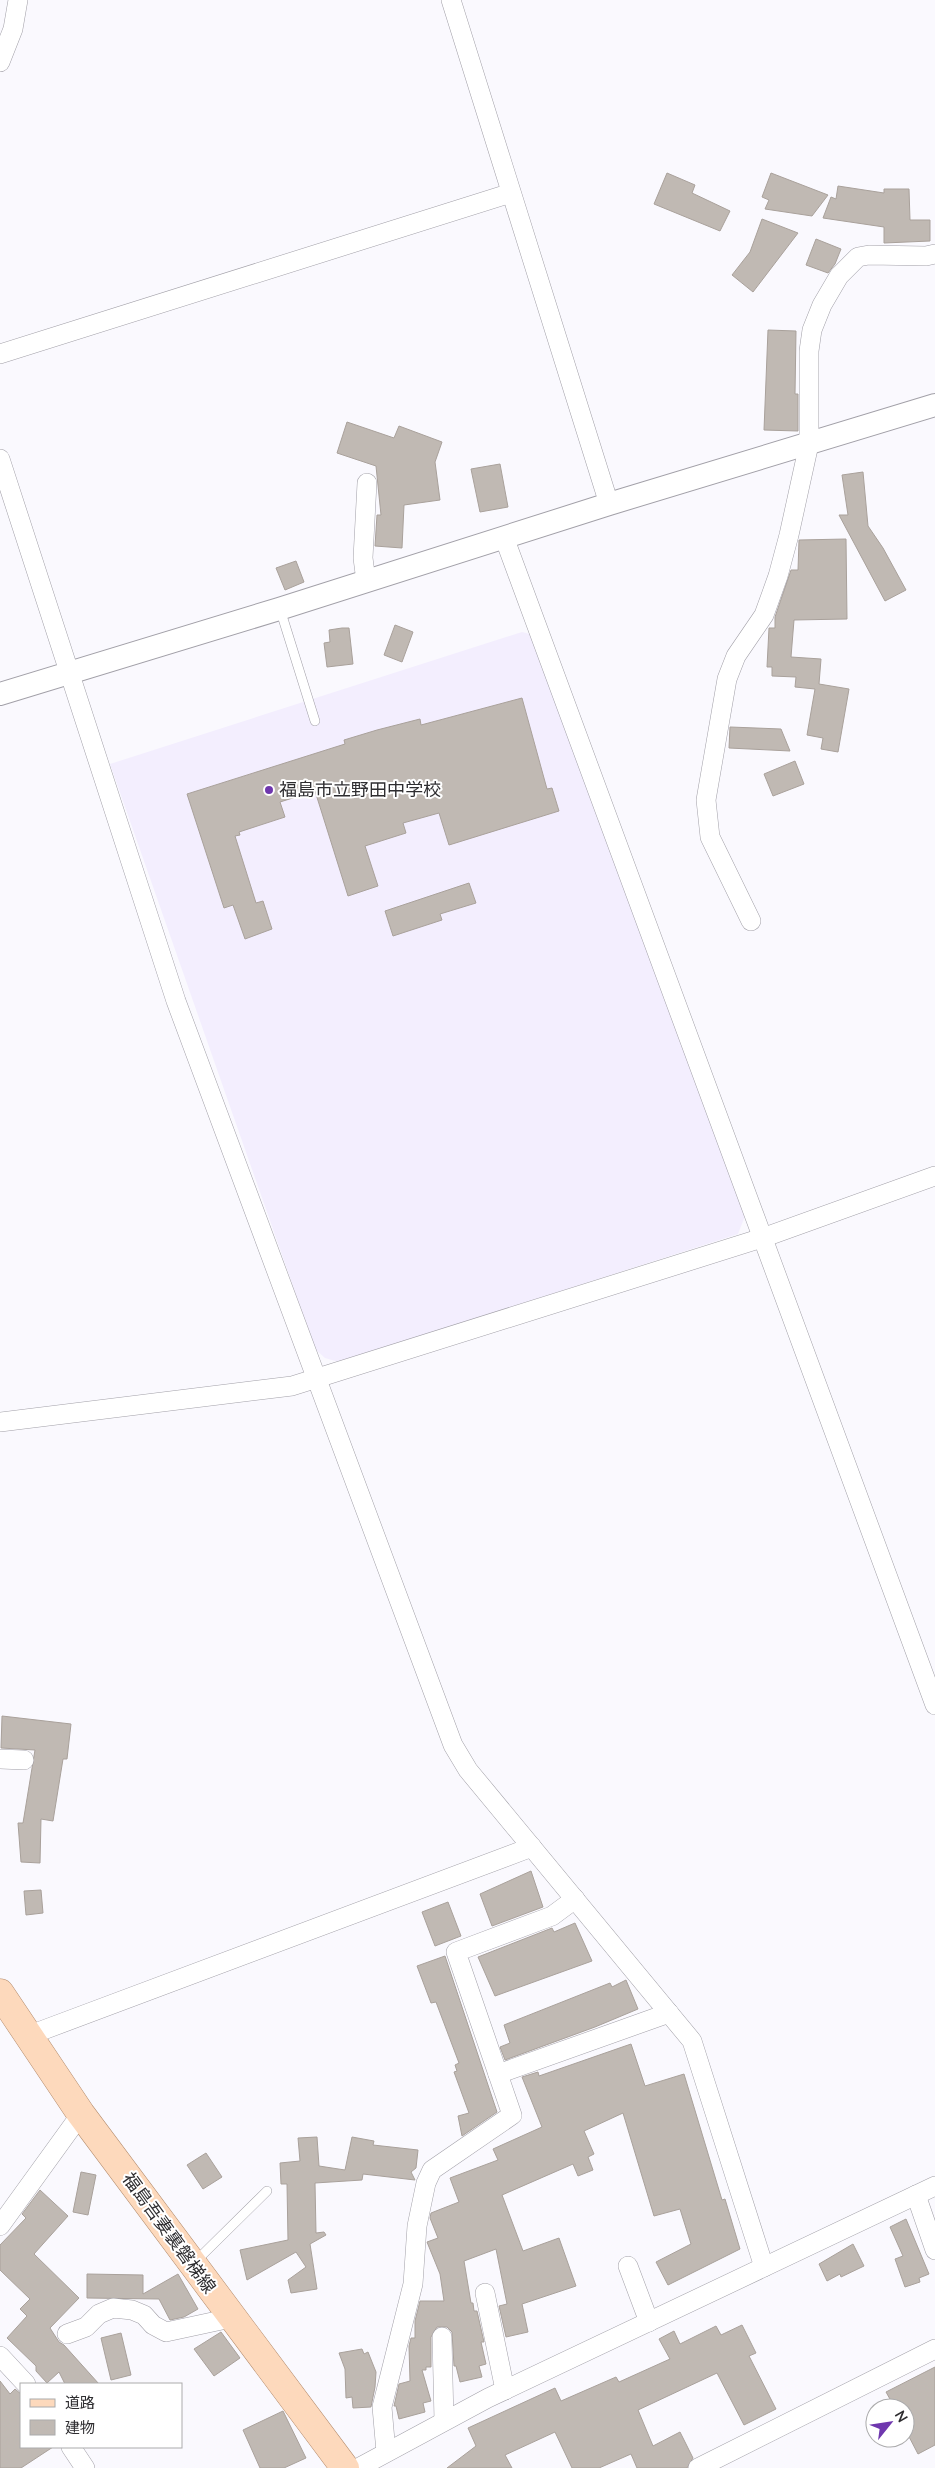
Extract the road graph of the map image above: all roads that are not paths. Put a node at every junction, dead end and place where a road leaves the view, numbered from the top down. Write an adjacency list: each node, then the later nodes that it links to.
1 (18, 0): 3 (street)
2 (451, 0): 4 (street)
3 (0, 62)
4 (511, 193): 6 (street); 11 (street)
5 (935, 254): 8 (street)
6 (0, 354)
7 (935, 405): 8 (street)
8 (809, 444): 11 (street); 18 (street)
9 (0, 460): 15 (street)
10 (367, 483): 13 (street)
11 (609, 504): 12 (street)
12 (504, 537): 13 (street); 20 (street)
13 (366, 581): 14 (street)
14 (279, 609): 15 (street); 17 (lane)
15 (68, 673): 16 (street); 21 (street)
16 (0, 694)
17 (315, 721)
18 (751, 921)
19 (935, 1176): 20 (street)
20 (762, 1238): 21 (street); 23 (street)
21 (316, 1378): 22 (street); 26 (street)
22 (0, 1422)
23 (935, 1705)
24 (0, 1758): 25 (street)
25 (24, 1760)
26 (532, 1847): 27 (street); 30 (street)
27 (575, 1899): 29 (street); 31 (street)
28 (0, 1993): 30 (main road, 福島吾妻裏磐梯線)
29 (669, 2013): 31 (street); 40 (street)
30 (30, 2034): 32 (main road, 福島吾妻裏磐梯線)
31 (498, 2074): 52 (street)
32 (81, 2114): 36 (street); 38 (main road, 福島吾妻裏磐梯線)
33 (935, 2186): 35 (street)
34 (267, 2191): 38 (lane)
35 (916, 2195): 37 (street); 40 (street)
36 (0, 2226)
37 (935, 2250)
38 (193, 2264): 42 (main road, 福島吾妻裏磐梯線)
39 (628, 2266): 43 (street)
40 (764, 2267): 43 (street)
41 (485, 2293): 49 (street)
42 (231, 2318): 44 (street); 54 (main road, 福島吾妻裏磐梯線)
43 (649, 2322): 49 (street)
44 (67, 2334)
45 (442, 2337): 50 (street)
46 (935, 2349): 56 (street)
47 (0, 2356): 48 (street)
48 (25, 2383)
49 (505, 2390): 50 (street)
50 (444, 2421): 52 (street)
51 (72, 2448): 53 (street)
52 (386, 2452): 55 (street)
53 (85, 2468)
54 (345, 2468)
55 (358, 2468)
56 (698, 2468)

